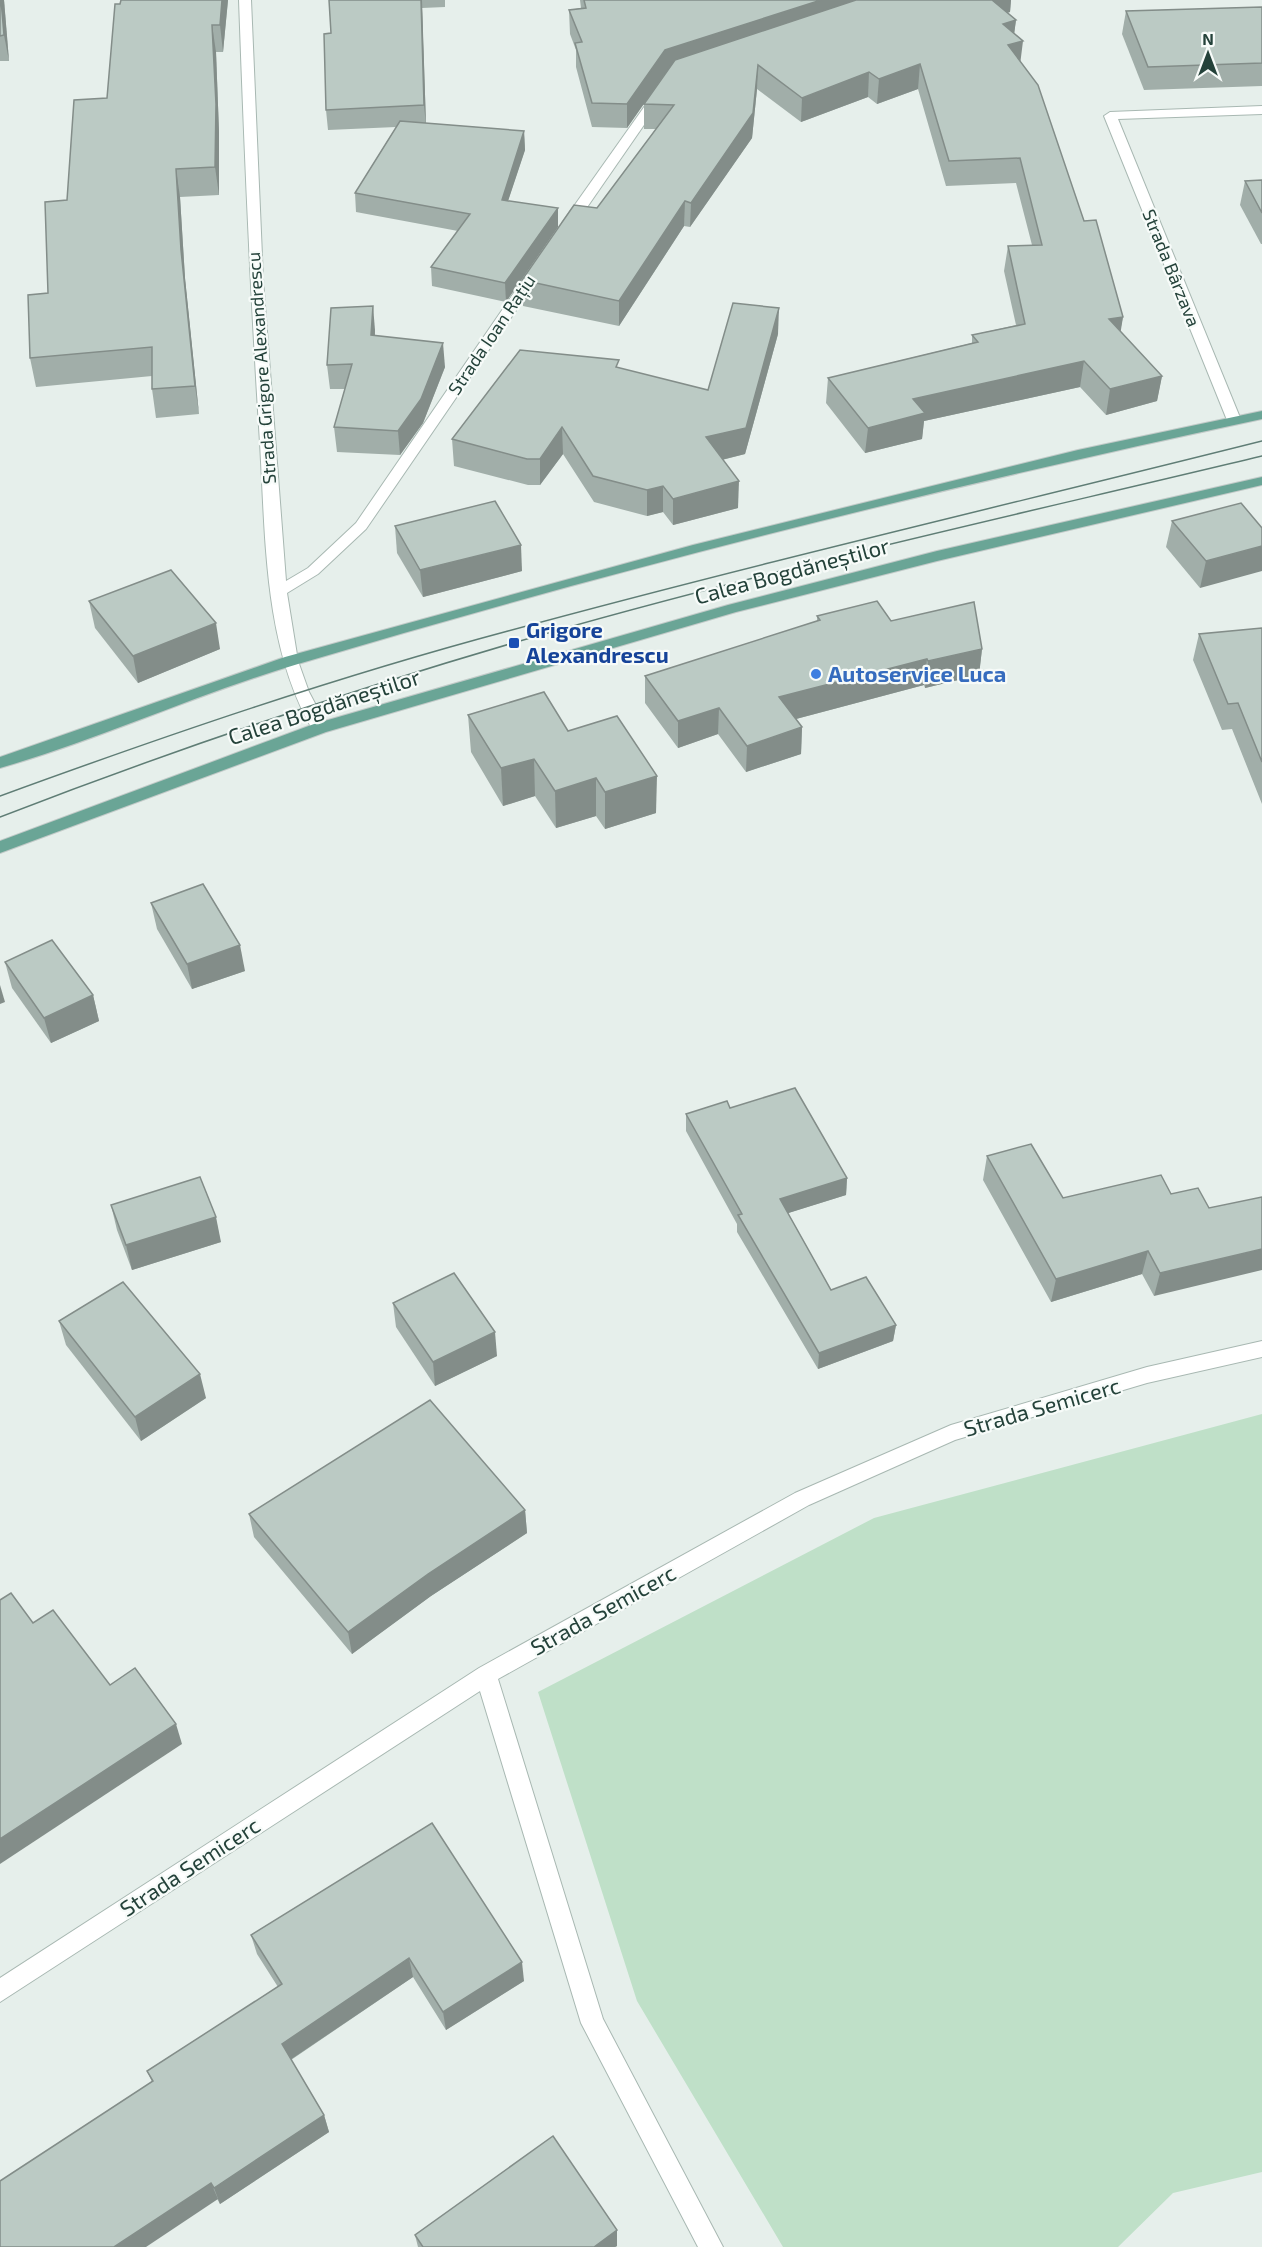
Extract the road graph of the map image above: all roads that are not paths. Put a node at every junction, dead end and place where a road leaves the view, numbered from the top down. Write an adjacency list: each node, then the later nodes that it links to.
1 (245, 0): 9 (street, Strada Grigore Alexandrescu)
2 (669, 80): 4 (street)
3 (1262, 110): 7 (street, Strada Bârzava)
4 (557, 240)
5 (544, 259): 9 (street, Strada Ioan Rațiu)
6 (1262, 415): 7 (main road, Calea Bogdăneștilor)
7 (1234, 420): 10 (main road, Calea Bogdăneștilor)
8 (1262, 481): 11 (main road, Calea Bogdăneștilor)
9 (279, 592): 10 (street, Strada Grigore Alexandrescu)
10 (291, 661): 11 (street, Strada Grigore Alexandrescu); 12 (main road, Calea Bogdăneștilor)
11 (320, 728): 13 (main road, Calea Bogdăneștilor)
12 (0, 763)
13 (0, 847)
14 (1262, 1349): 15 (street, Strada Semicerc)
15 (486, 1675): 16 (street, Strada Semicerc); 17 (street)
16 (0, 1991)
17 (711, 2247)

